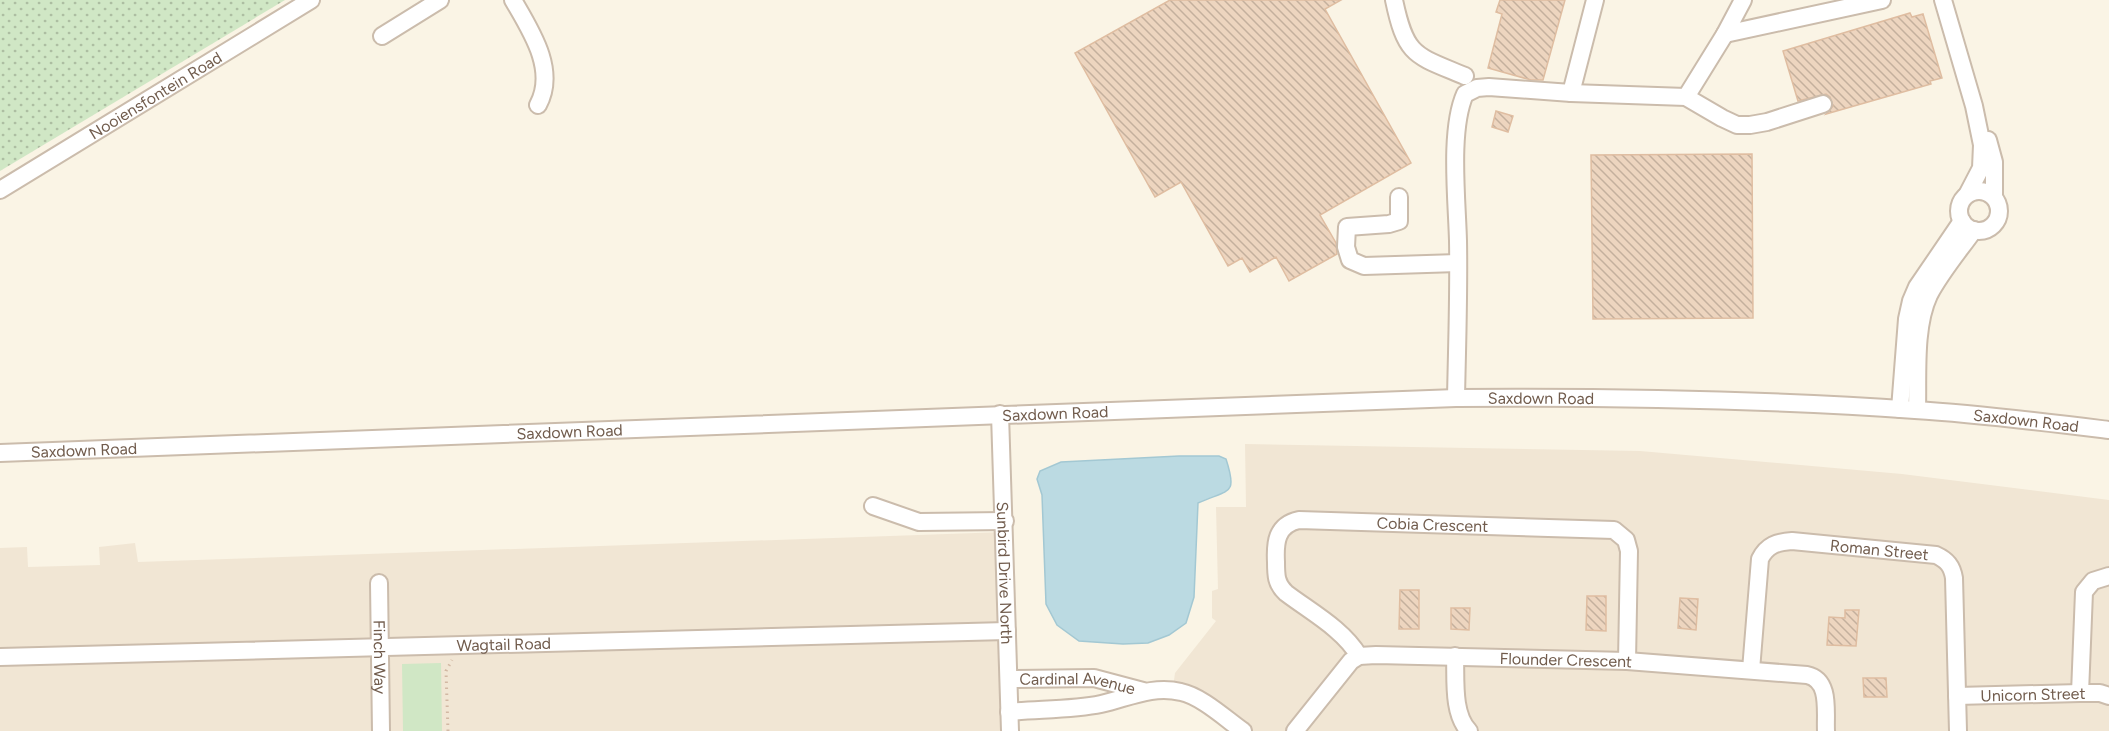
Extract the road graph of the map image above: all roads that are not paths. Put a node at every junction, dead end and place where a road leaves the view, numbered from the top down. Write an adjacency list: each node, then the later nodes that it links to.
1 (311, 0): 17 (street, Nooiensfontein Road)
2 (440, 0): 10 (street)
3 (513, 0): 15 (street)
4 (1394, 0): 11 (street)
5 (1595, 0): 12 (street)
6 (1743, 0): 9 (street)
7 (1882, 0): 9 (street)
8 (1942, 0): 16 (street)
9 (1725, 34): 13 (street)
10 (382, 36)
11 (1465, 76)
12 (1571, 93): 13 (street); 22 (street)
13 (1686, 97): 14 (street)
14 (1823, 104)
15 (538, 105)
16 (1974, 106): 18 (street); 20 (street)
17 (0, 190)
18 (1968, 193): 20 (street); 21 (street)
19 (1399, 197): 22 (street)
20 (1994, 197): 21 (street)
21 (1968, 226): 24 (street); 25 (street)
22 (1458, 264): 23 (street)
23 (1456, 398): 24 (street, Saxdown Road); 26 (street, Saxdown Road)
24 (1900, 409): 25 (street, Saxdown Road)
25 (1917, 410): 27 (street, Saxdown Road)
26 (1000, 414): 28 (street, Saxdown Road); 30 (street, Sunbird Drive North)
27 (2109, 430)
28 (0, 453)
29 (873, 506): 30 (street)
30 (1005, 521): 33 (street, Sunbird Drive North)
31 (2109, 576): 42 (street)
32 (379, 583): 34 (street, Finch Way)
33 (1007, 632): 34 (street, Wagtail Road); 40 (street, Sunbird Drive North)
34 (379, 648): 37 (street, Wagtail Road); 46 (street, Finch Way)
35 (1359, 656): 36 (street, Flounder Crescent); 38 (street, Cobia Crescent); 49 (street)
36 (1455, 656): 38 (street, Flounder Crescent); 50 (street)
37 (0, 657)
38 (1627, 661): 39 (street, Flounder Crescent)
39 (1751, 670): 43 (street, Roman Street); 51 (street, Flounder Crescent)
40 (1009, 679): 41 (street, Cardinal Avenue); 45 (street, Sunbird Drive North)
41 (1144, 691): 45 (street, Cardinal Avenue); 48 (street, Cardinal Avenue)
42 (2080, 693): 43 (street, Unicorn Street); 44 (street, Unicorn Street)
43 (1957, 696): 52 (street, Roman Street)
44 (2109, 696)
45 (1009, 712): 47 (street, Sunbird Drive North)
46 (381, 731)
47 (1010, 731)
48 (1243, 731)
49 (1295, 731)
50 (1468, 731)
51 (1826, 731)
52 (1958, 731)

